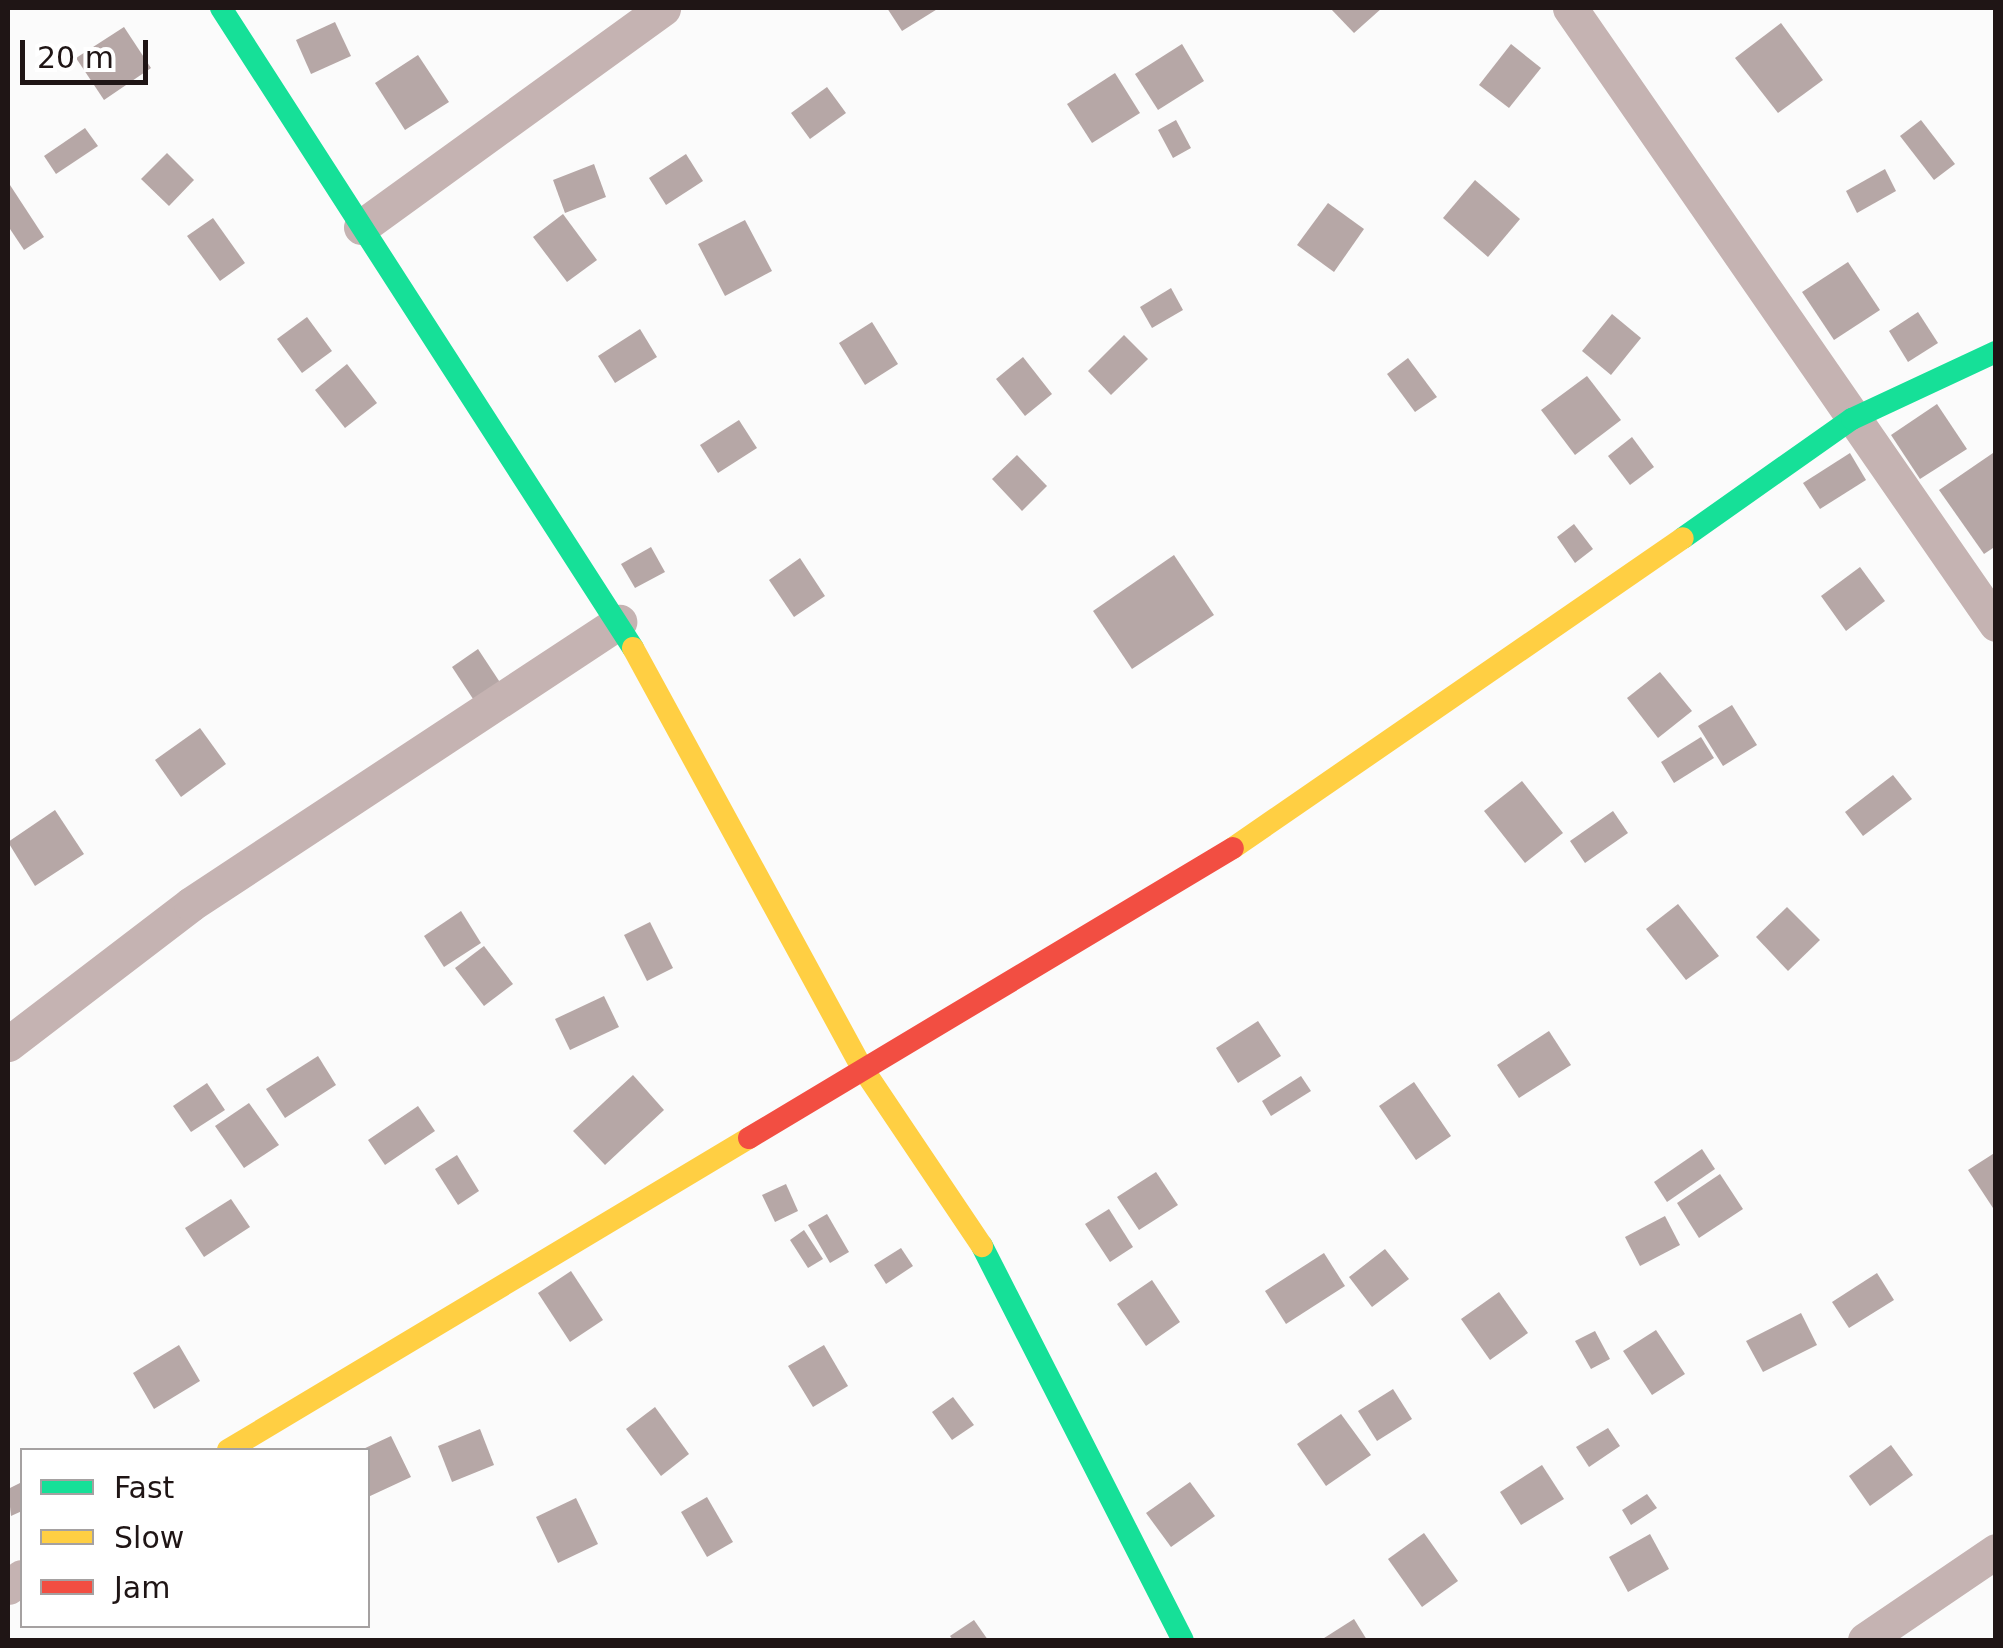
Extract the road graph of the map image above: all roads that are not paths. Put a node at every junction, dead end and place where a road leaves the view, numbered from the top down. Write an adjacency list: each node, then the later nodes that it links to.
1 (221, 8): 4 (street)
2 (662, 8): 4 (street)
3 (1570, 8): 6 (street)
4 (362, 227): 7 (street)
5 (1996, 352): 6 (street)
6 (1852, 419): 8 (street); 10 (street)
7 (619, 622): 9 (street); 10 (street)
8 (1996, 624)
9 (8, 1044)
10 (860, 1066): 11 (street); 13 (street)
11 (231, 1448)
12 (1996, 1551): 14 (street)
13 (1183, 1640)
14 (1864, 1640)

